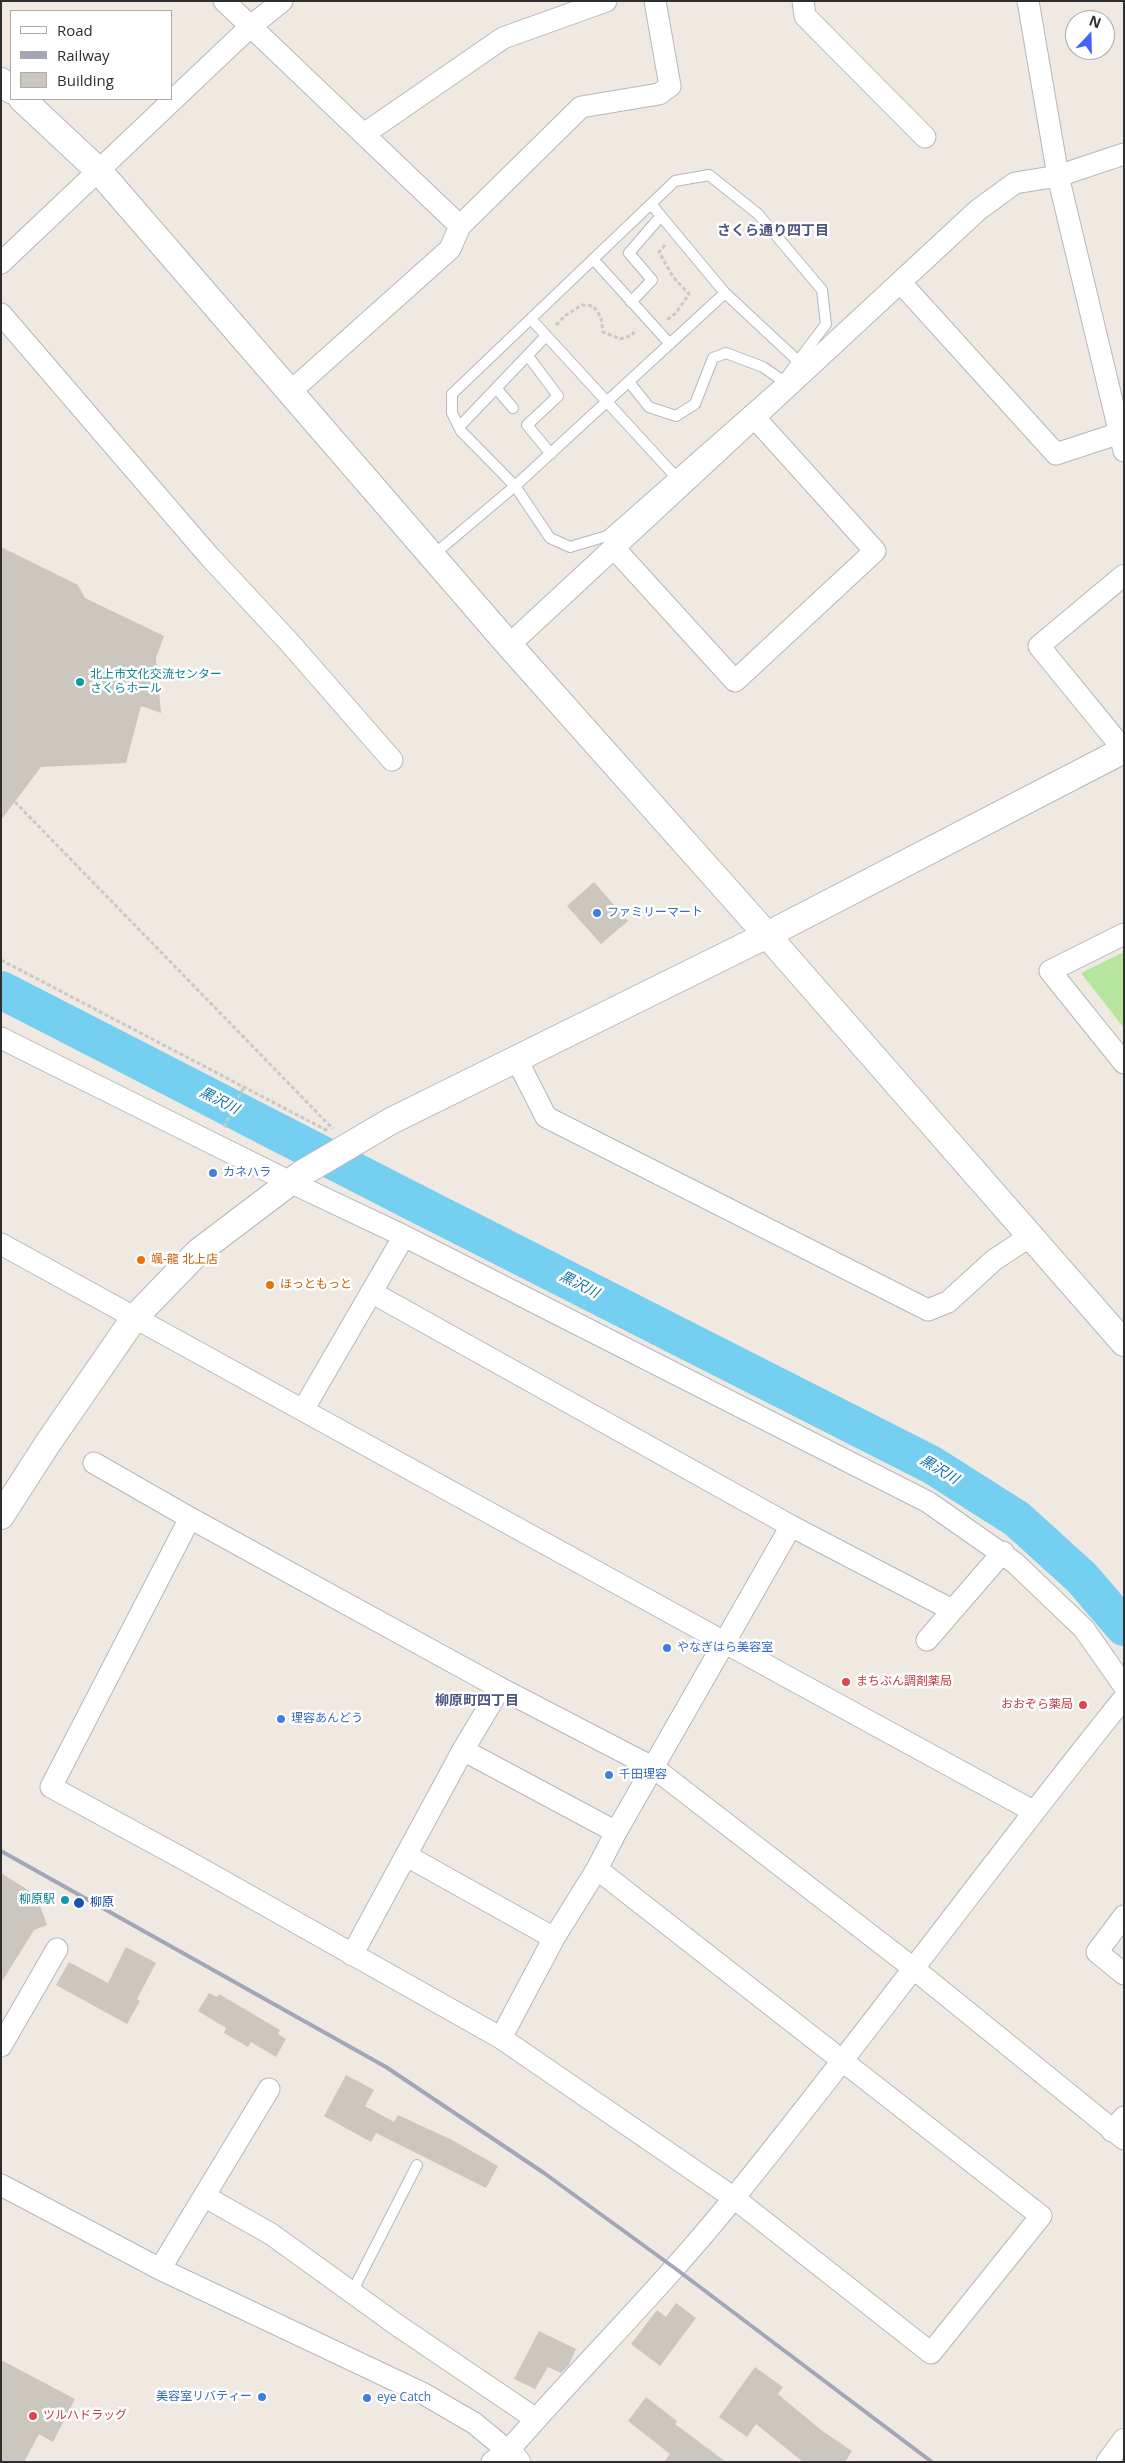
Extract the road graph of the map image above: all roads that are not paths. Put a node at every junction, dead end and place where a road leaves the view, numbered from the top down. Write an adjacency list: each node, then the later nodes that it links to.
1 (224, 1): 7 (street)
2 (282, 1): 7 (street)
3 (606, 1): 9 (street)
4 (655, 1): 16 (street)
5 (803, 1): 10 (street)
6 (1028, 1): 13 (street)
7 (250, 27): 9 (street); 12 (street)
8 (23, 100): 12 (street)
9 (364, 134): 16 (street)
10 (925, 137)
11 (1124, 154): 13 (street)
12 (99, 171): 18 (street); 31 (street)
13 (1058, 176): 19 (street); 36 (street)
14 (651, 204): 15 (lane); 17 (lane); 27 (lane)
15 (662, 216): 20 (lane); 21 (lane)
16 (460, 226): 31 (street)
17 (593, 259): 21 (lane); 23 (lane)
18 (1, 263)
19 (901, 283): 34 (street); 36 (street)
20 (726, 293): 25 (lane); 27 (lane)
21 (631, 302): 25 (lane)
22 (1, 314): 45 (street)
23 (531, 319): 24 (lane); 35 (lane)
24 (546, 336): 26 (lane); 32 (lane)
25 (670, 344): 28 (lane)
26 (528, 356): 30 (lane); 37 (lane)
27 (798, 361): 29 (lane)
28 (629, 382): 29 (lane); 32 (lane)
29 (783, 382): 38 (lane)
30 (496, 388): 33 (lane); 35 (lane)
31 (290, 392): 41 (street)
32 (607, 402): 37 (lane); 38 (lane)
33 (513, 408)
34 (755, 418): 40 (street); 40 (street)
35 (458, 427): 39 (lane)
36 (1122, 442)
37 (551, 454): 39 (lane)
38 (675, 476): 39 (lane)
39 (516, 486): 41 (lane)
40 (614, 548): 43 (street)
41 (432, 556): 43 (street)
42 (1124, 575): 44 (street)
43 (509, 645): 47 (street)
44 (1124, 750): 47 (street)
45 (392, 760)
46 (1124, 934): 50 (street)
47 (766, 935): 49 (street); 53 (street)
48 (1, 1038): 51 (street)
49 (517, 1060): 51 (street); 53 (street)
50 (1124, 1063)
51 (295, 1178): 52 (street); 56 (street)
52 (404, 1236): 55 (street); 63 (street)
53 (1029, 1237): 57 (street)
54 (1, 1244): 56 (street)
55 (371, 1292): 58 (street); 62 (street)
56 (135, 1316): 58 (street); 60 (street)
57 (1124, 1343)
58 (303, 1410): 66 (street)
59 (94, 1463): 61 (street)
60 (1, 1516)
61 (190, 1518): 68 (street); 79 (street)
62 (791, 1526): 64 (street); 66 (street)
63 (1003, 1552): 64 (street); 67 (street)
64 (952, 1610): 65 (street)
65 (927, 1640)
66 (724, 1644): 71 (street); 72 (street)
67 (1124, 1686)
68 (500, 1688): 70 (street); 71 (street)
69 (1124, 1698): 72 (street)
70 (464, 1750): 73 (street); 74 (street)
71 (654, 1768): 73 (street); 80 (street)
72 (1033, 1811): 80 (street)
73 (616, 1832): 75 (street)
74 (407, 1856): 77 (street); 79 (street)
75 (597, 1870): 77 (street); 84 (street)
76 (1124, 1916): 81 (street)
77 (554, 1938): 82 (street)
78 (57, 1950): 83 (street)
79 (352, 1955): 82 (street)
80 (913, 1968): 84 (street); 86 (street)
81 (1124, 1974)
82 (500, 2038): 90 (street)
83 (1, 2046)
84 (841, 2062): 90 (street); 90 (street)
85 (269, 2089): 89 (street)
86 (1120, 2129)
87 (417, 2165): 92 (lane)
88 (1, 2185): 91 (street)
89 (204, 2196): 91 (street); 92 (street)
90 (734, 2198): 93 (street)
91 (160, 2269): 95 (street)
92 (352, 2292): 93 (street)
93 (536, 2420): 95 (street)
94 (1124, 2439): 96 (street)
95 (506, 2458)
96 (1107, 2462)

